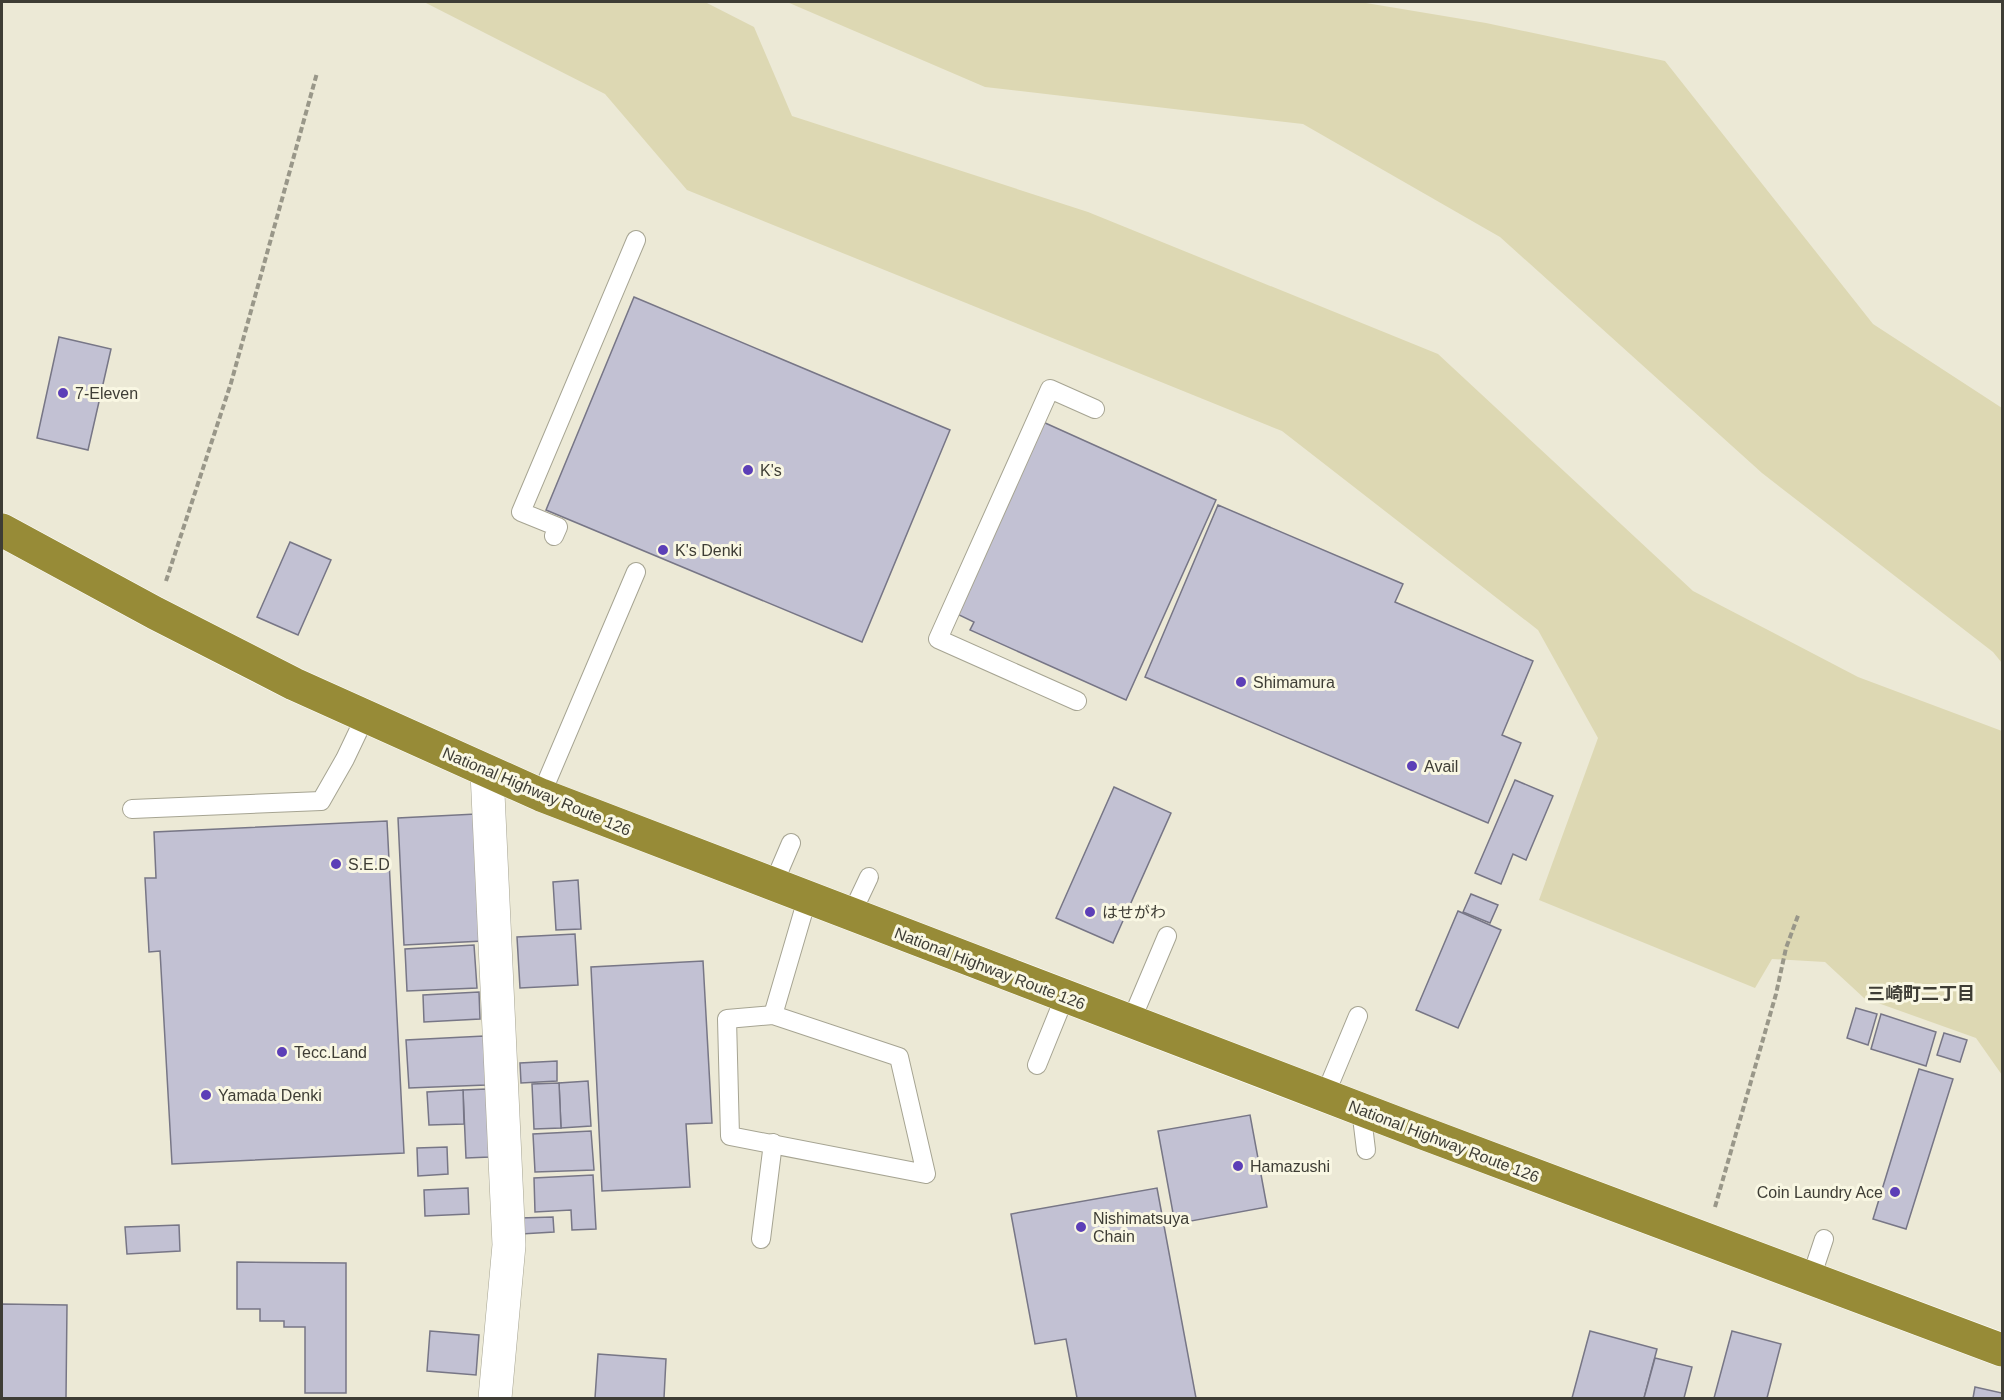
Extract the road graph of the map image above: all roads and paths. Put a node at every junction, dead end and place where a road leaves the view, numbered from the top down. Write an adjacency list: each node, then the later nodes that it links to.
1 (317, 73): 7 (path)
2 (636, 240): 5 (lane)
3 (1095, 409): 8 (lane)
4 (2, 530): 7 (highway, National Highway Route 126)
5 (554, 536)
6 (636, 572): 11 (lane)
7 (155, 613): 9 (highway, National Highway Route 126)
8 (1077, 701)
9 (365, 717): 10 (highway, National Highway Route 126); 12 (lane)
10 (488, 772): 11 (highway, National Highway Route 126); 34 (street)
11 (541, 795): 15 (highway, National Highway Route 126)
12 (132, 809)
13 (791, 843): 15 (lane)
14 (869, 877): 18 (lane)
15 (773, 885): 16 (highway, National Highway Route 126)
16 (807, 898): 18 (highway, National Highway Route 126); 21 (lane)
17 (1799, 913): 30 (path)
18 (851, 915): 20 (highway, National Highway Route 126)
19 (1167, 936): 23 (lane)
20 (1065, 996): 23 (highway, National Highway Route 126); 24 (lane)
21 (772, 1015): 27 (lane); 27 (lane)
22 (1358, 1016): 25 (lane)
23 (1131, 1021): 25 (highway, National Highway Route 126)
24 (1037, 1065)
25 (1325, 1095): 26 (highway, National Highway Route 126)
26 (1361, 1109): 28 (lane); 30 (highway, National Highway Route 126)
27 (773, 1143): 29 (lane)
28 (1366, 1150)
29 (761, 1239)
30 (1706, 1239): 32 (highway, National Highway Route 126)
31 (1824, 1239): 32 (lane)
32 (1811, 1278): 33 (highway, National Highway Route 126)
33 (2002, 1350)
34 (495, 1398)

